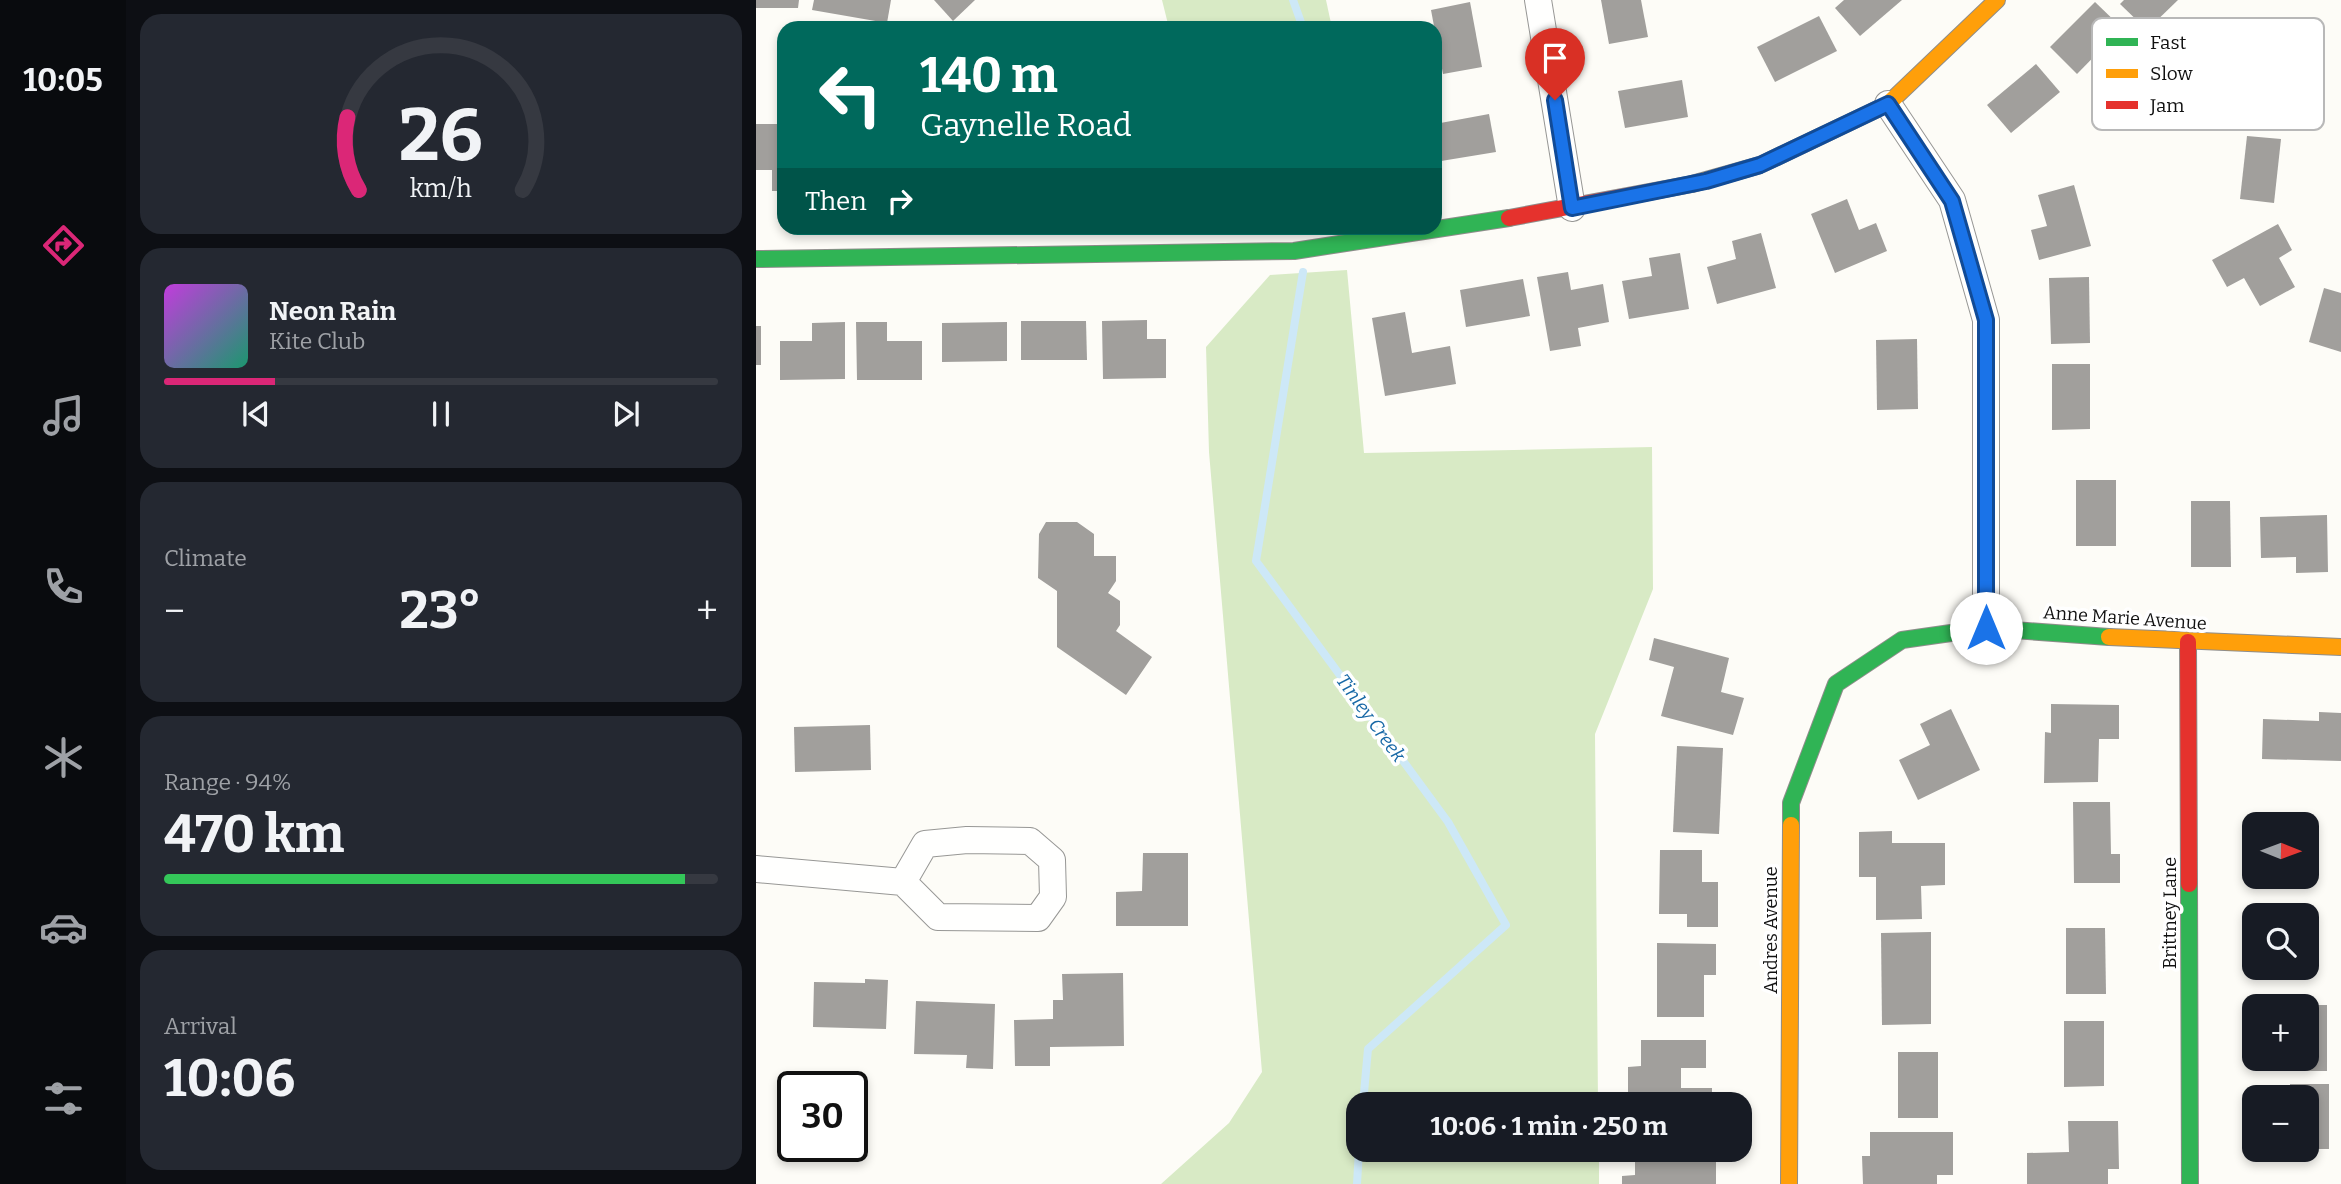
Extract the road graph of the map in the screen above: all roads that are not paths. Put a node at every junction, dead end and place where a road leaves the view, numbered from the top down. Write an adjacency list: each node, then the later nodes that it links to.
1 (1538, 0): 4 (street)
2 (1997, 0): 3 (street)
3 (1888, 104): 4 (street); 8 (street)
4 (1572, 208): 5 (street)
5 (1442, 228)
6 (1397, 235): 7 (street)
7 (756, 259)
8 (1986, 628): 9 (street, Anne Marie Avenue); 11 (street, Anne Marie Avenue)
9 (2188, 642): 10 (street, Anne Marie Avenue); 15 (street, Brittney Lane)
10 (2341, 647)
11 (1836, 684): 14 (street, Andres Avenue)
12 (756, 869): 13 (street)
13 (902, 881): 13 (street)
14 (1789, 1184)
15 (2190, 1184)

